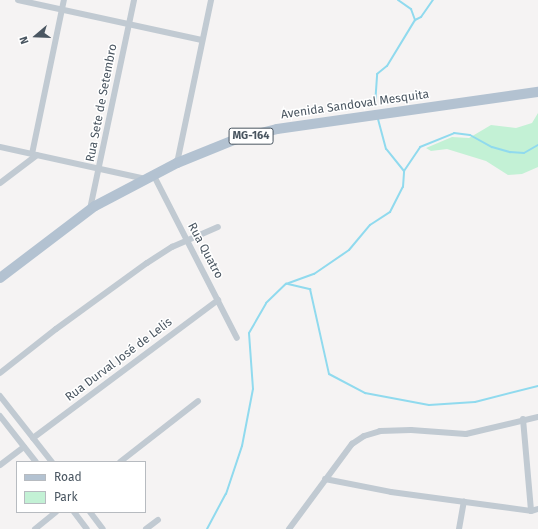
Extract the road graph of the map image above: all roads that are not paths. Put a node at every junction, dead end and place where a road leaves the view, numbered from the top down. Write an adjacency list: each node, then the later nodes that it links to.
1 (18, 0): 5 (street)
2 (64, 0): 5 (street)
3 (134, 0): 6 (street, Rua Sete de Setembro)
4 (211, 0): 7 (street)
5 (62, 9): 6 (street); 10 (street)
6 (128, 25): 7 (street); 12 (street, Rua Sete de Setembro)
7 (202, 40): 11 (street)
8 (538, 92): 11 (main road, Avenida Sandoval Mesquita / MG-164)
9 (0, 147): 10 (street)
10 (35, 154): 12 (street); 14 (street)
11 (176, 163): 13 (main road, Avenida Sandoval Mesquita / MG-164)
12 (100, 168): 13 (street); 15 (street, Rua Sete de Setembro)
13 (149, 177): 15 (main road, Avenida Sandoval Mesquita / MG-164); 17 (street, Rua Quatro)
14 (0, 183)
15 (89, 210): 18 (main road, Avenida Sandoval Mesquita / MG-164)
16 (218, 227): 17 (street)
17 (186, 240): 19 (street, Rua Quatro); 21 (street)
18 (0, 278)
19 (218, 300): 20 (street, Rua Quatro); 27 (street, Rua Durval José de Lelis)
20 (237, 338)
21 (0, 373)
22 (0, 396): 27 (street)
23 (198, 401): 31 (street)
24 (0, 416): 28 (street)
25 (538, 417): 26 (street)
26 (523, 419): 33 (street); 36 (street)
27 (33, 438): 30 (street)
28 (24, 447): 29 (street); 32 (street)
29 (35, 461)
30 (51, 461)
31 (121, 461)
32 (0, 465)
33 (325, 480): 34 (street); 45 (street)
34 (464, 502): 36 (street); 46 (street)
35 (538, 509): 36 (street)
36 (531, 511)
37 (55, 513): 41 (street)
38 (75, 513): 42 (street)
39 (91, 513): 43 (street)
40 (158, 520): 44 (street)
41 (35, 529)
42 (87, 529)
43 (102, 529)
44 (146, 529)
45 (289, 529)
46 (458, 529)

